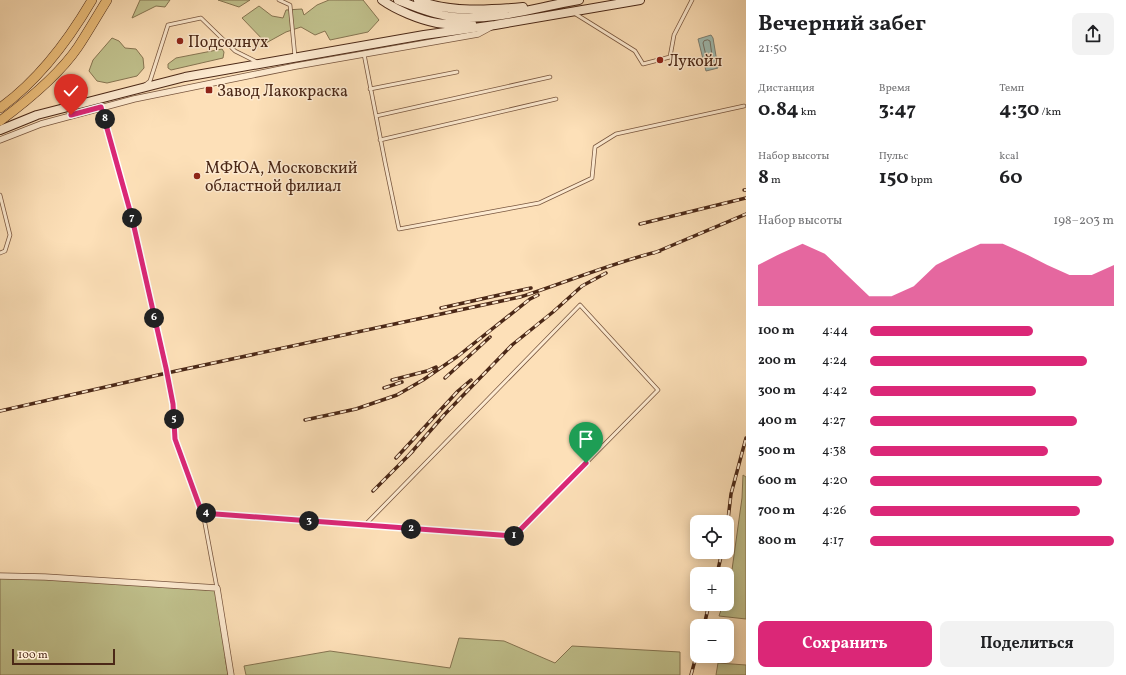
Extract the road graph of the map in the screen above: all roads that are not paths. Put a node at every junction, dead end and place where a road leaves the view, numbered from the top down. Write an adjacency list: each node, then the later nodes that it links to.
1 (92, 0): 24 (main road)
2 (107, 0): 26 (main road)
3 (279, 0): 15 (lane)
4 (382, 0): 13 (main road)
5 (398, 0): 12 (main road)
6 (418, 0): 10 (main road)
7 (579, 0): 10 (main road)
8 (640, 0): 11 (main road)
9 (692, 0): 11 (lane)
10 (568, 2): 12 (main road)
11 (572, 12): 13 (main road)
12 (507, 15): 13 (street)
13 (495, 25): 14 (street); 15 (main road)
14 (364, 54): 20 (lane); 23 (street)
15 (295, 57): 16 (main road)
16 (260, 63): 19 (main road); 19 (lane)
17 (457, 72): 20 (lane)
18 (550, 77): 25 (lane)
19 (142, 88): 27 (main road)
20 (370, 89): 25 (lane)
21 (556, 99): 29 (lane)
22 (744, 106): 29 (lane)
23 (101, 107): 28 (street); 34 (lane)
24 (0, 108)
25 (376, 116): 29 (lane)
26 (0, 121)
27 (0, 130)
28 (0, 140)
29 (380, 140)
30 (0, 195): 31 (lane)
31 (4, 211): 32 (lane); 33 (lane)
32 (0, 213)
33 (0, 253)
34 (202, 513): 35 (lane); 37 (lane)
35 (364, 526): 35 (lane)
36 (0, 576): 37 (street)
37 (217, 588): 38 (street)
38 (231, 675)

